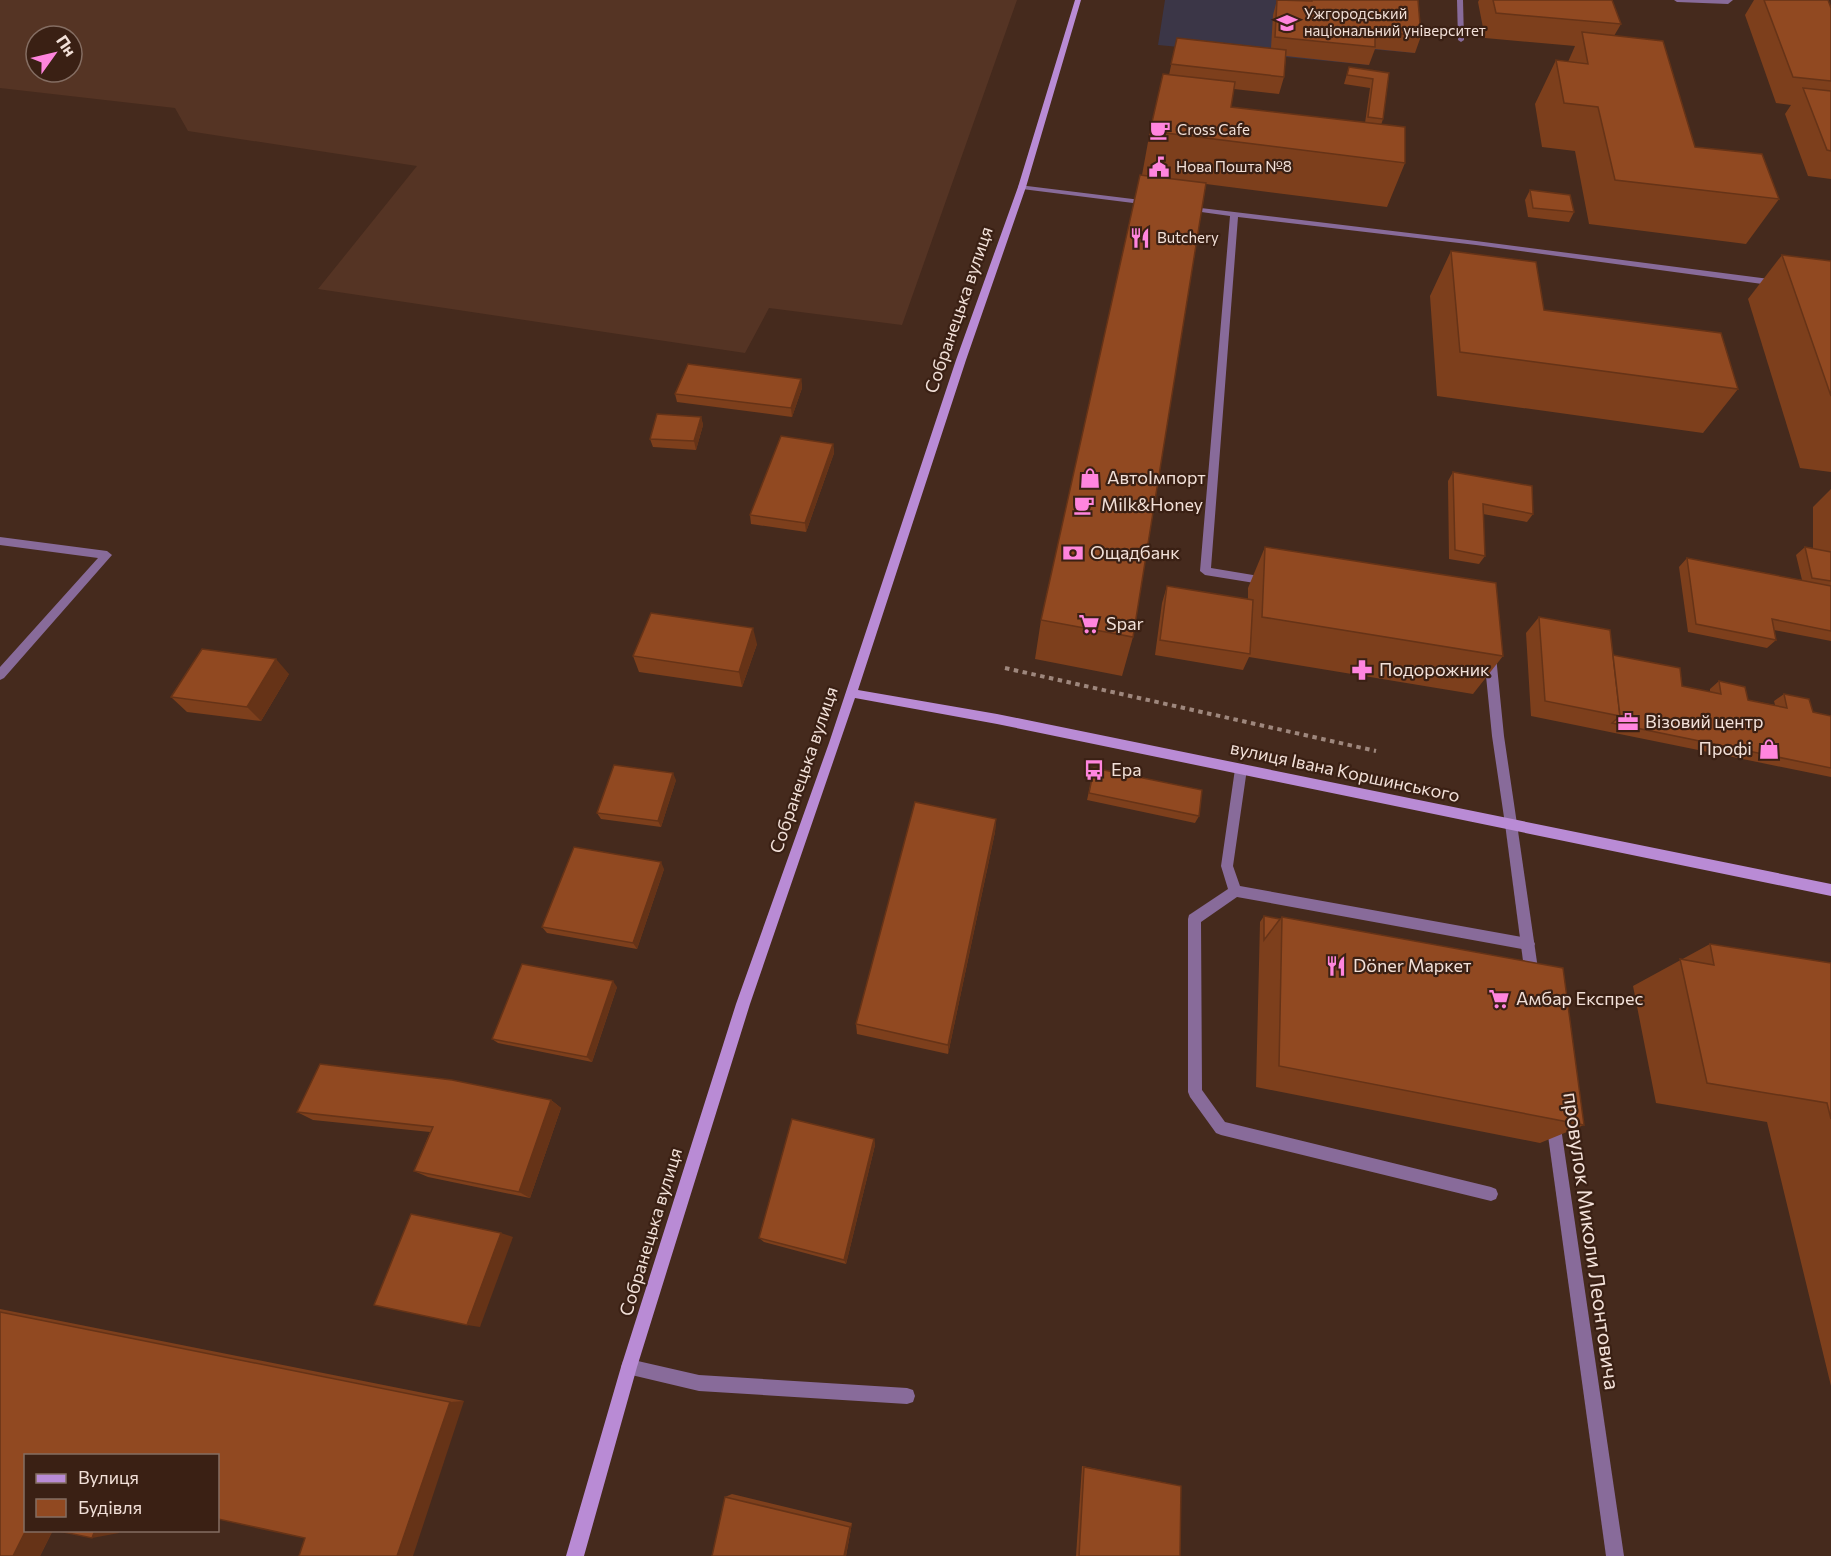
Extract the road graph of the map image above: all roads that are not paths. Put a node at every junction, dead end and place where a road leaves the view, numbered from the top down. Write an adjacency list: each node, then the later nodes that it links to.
1 (1078, 0): 6 (main road, Собранецька вулиця)
2 (1460, 0): 5 (street)
3 (1677, 0): 4 (street)
4 (1730, 0)
5 (1461, 40)
6 (1022, 187): 7 (street); 15 (main road, Собранецька вулиця)
7 (1156, 204)
8 (1178, 207): 9 (street)
9 (1234, 214): 10 (street); 12 (street)
10 (1784, 284)
11 (0, 541): 14 (street)
12 (1275, 582)
13 (1489, 648): 17 (street)
14 (0, 675)
15 (851, 693): 16 (main road, вулиця Івана Коршинського); 24 (main road, Собранецька вулиця)
16 (1241, 769): 17 (main road, вулиця Івана Коршинського); 19 (street)
17 (1511, 824): 18 (main road, вулиця Івана Коршинського); 20 (street)
18 (1831, 890)
19 (1235, 891): 20 (street); 23 (street)
20 (1528, 944): 21 (street)
21 (1534, 991)
22 (1551, 1108): 27 (street, провулок Миколи Леонтовича)
23 (1491, 1194)
24 (629, 1368): 25 (street); 26 (main road, Собранецька вулиця)
25 (907, 1396)
26 (575, 1556)
27 (1615, 1556)

